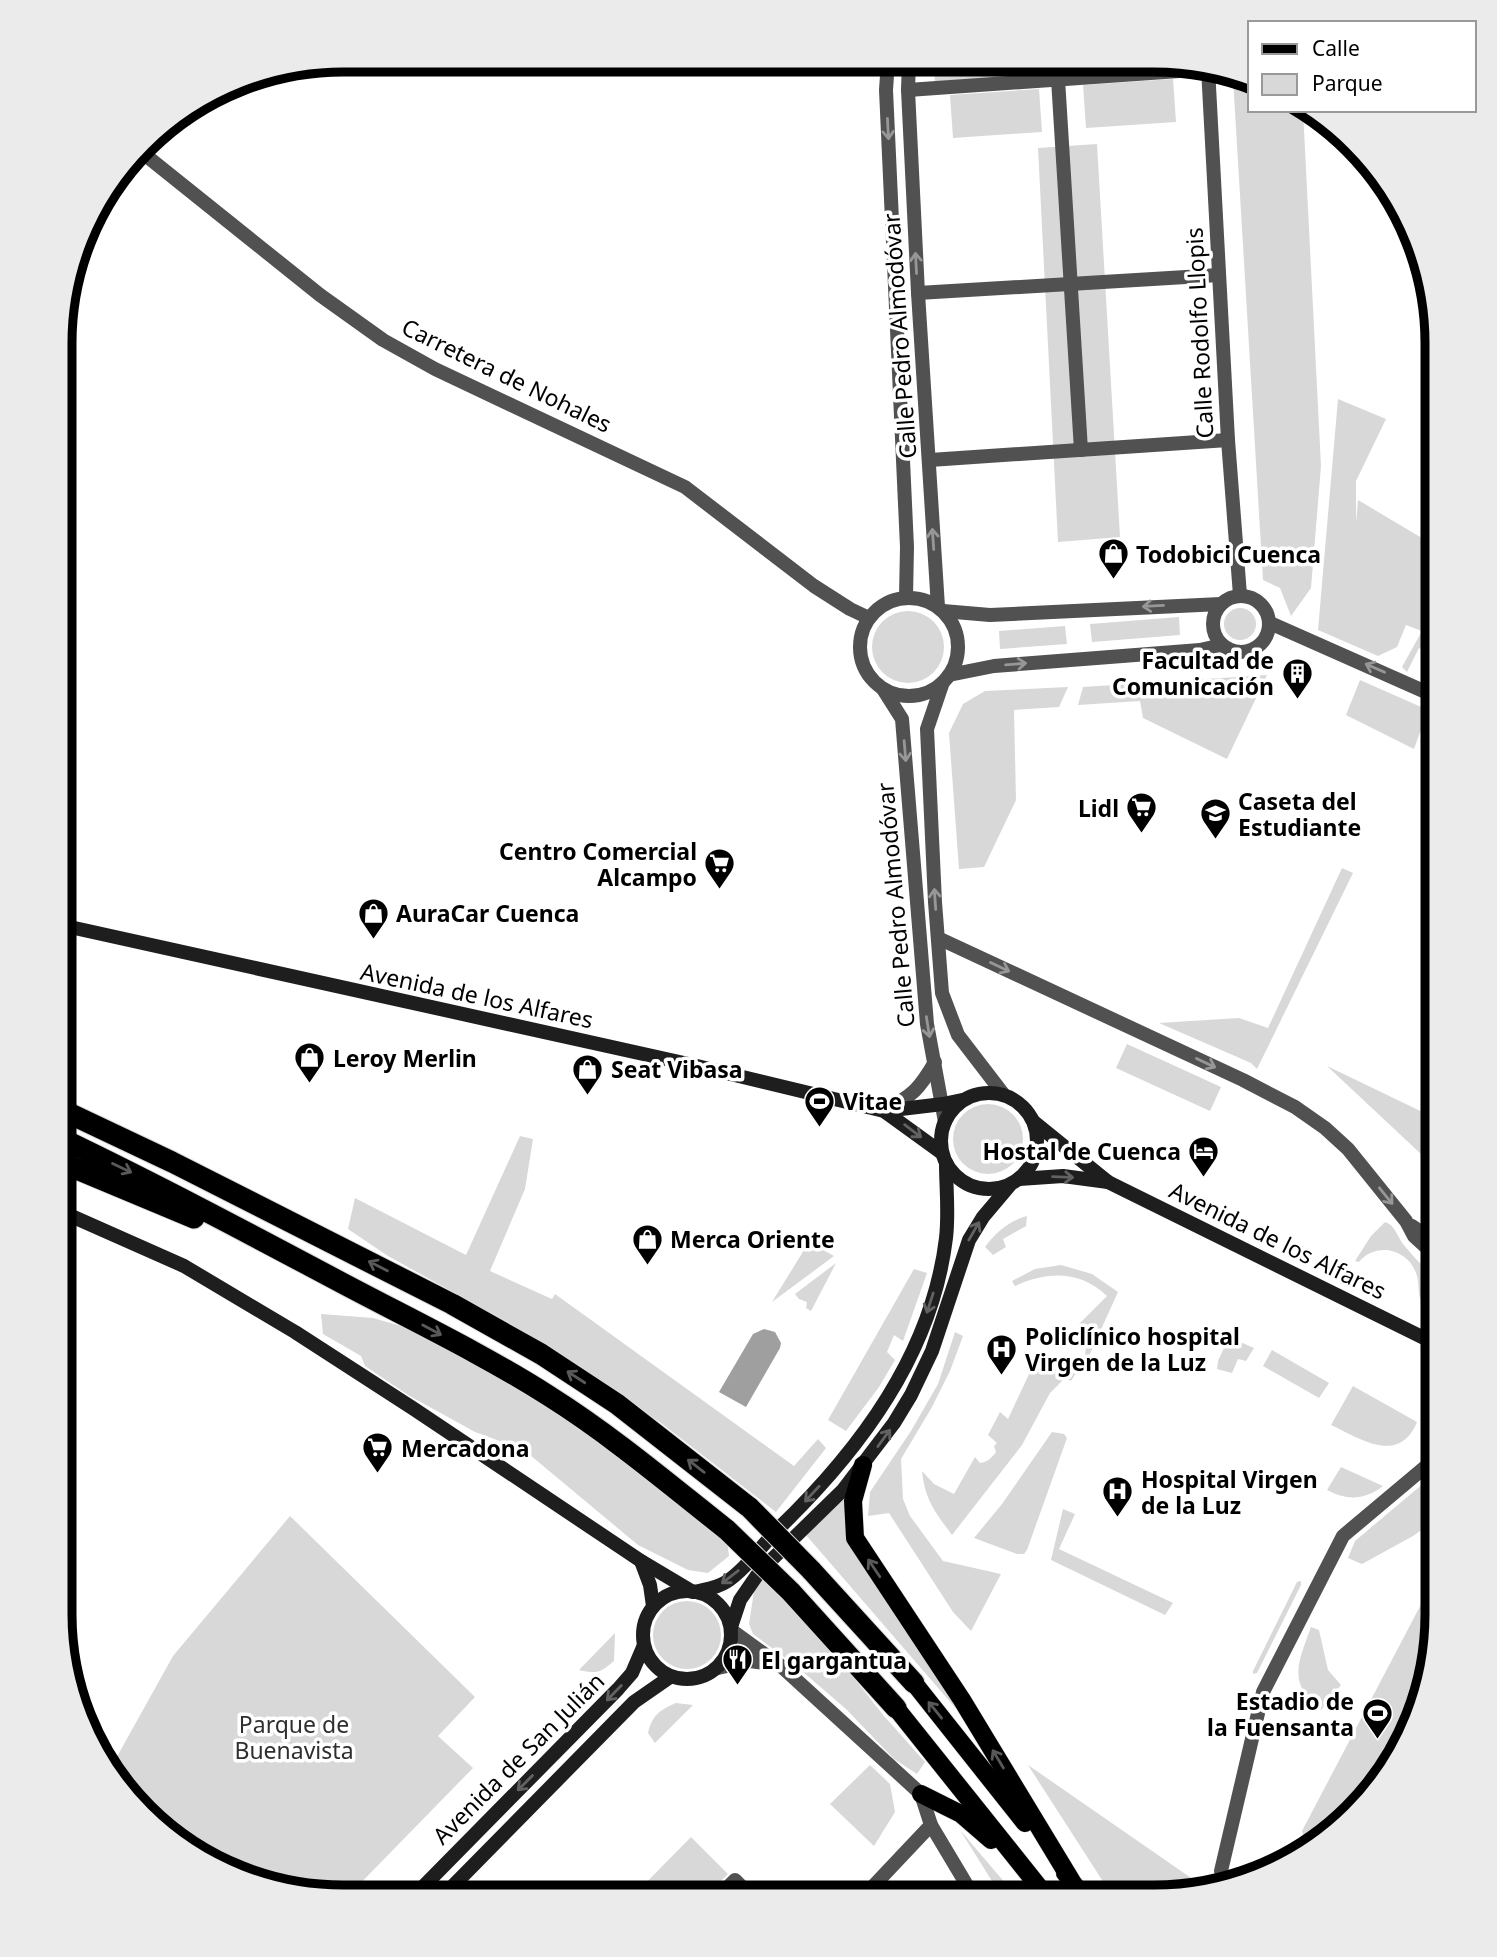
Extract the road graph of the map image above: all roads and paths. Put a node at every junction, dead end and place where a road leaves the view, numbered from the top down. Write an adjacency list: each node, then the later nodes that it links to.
1 (887, 72): 15 (street, Calle Pedro Almodóvar, one-way to 15)
2 (909, 72): 6 (street, Calle Pedro Almodóvar)
3 (1163, 72): 5 (street)
4 (1208, 77): 8 (street, Calle Rodolfo Llopis)
5 (1058, 79): 6 (street); 9 (street)
6 (908, 90): 10 (street, Calle Pedro Almodóvar, one-way to 6)
7 (146, 156): 18 (street, Carretera de Nohales)
8 (1219, 275): 9 (street); 11 (street, Calle Rodolfo Llopis)
9 (1070, 285): 10 (street); 12 (street)
10 (918, 293): 13 (street, Calle Pedro Almodóvar)
11 (1228, 440): 12 (street); 14 (street, Calle Rodolfo Llopis)
12 (1081, 450): 13 (street)
13 (930, 460): 17 (street, Calle Pedro Almodóvar, one-way to 13)
14 (1240, 595): 16 (street); 19 (street)
15 (906, 597): 17 (street); 18 (street)
16 (1221, 604): 17 (street, one-way to 17); 20 (street)
17 (941, 609): 21 (street)
18 (869, 618): 22 (street)
19 (1270, 623): 20 (street); 23 (street, one-way to 19)
20 (1222, 645): 21 (street, one-way to 20)
21 (946, 679): 22 (street); 25 (street, Calle Pedro Almodóvar, one-way to 21)
22 (883, 689): 26 (street, Calle Pedro Almodóvar, one-way to 26)
23 (1425, 692)
24 (72, 927): 31 (main road, Avenida de los Alfares)
25 (938, 938): 27 (street, Calle Pedro Almodóvar); 42 (street, one-way to 42)
26 (935, 1062): 29 (street, Calle Pedro Almodóvar); 31 (street)
27 (1004, 1095): 28 (main road); 34 (main road)
28 (965, 1099): 29 (main road); 33 (main road)
29 (943, 1104): 31 (main road); 33 (street, Calle Pedro Almodóvar)
30 (72, 1107): 37 (highway)
31 (884, 1111): 36 (main road, one-way to 36)
32 (72, 1114): 37 (highway)
33 (945, 1122): 36 (main road)
34 (1034, 1122): 39 (main road); 40 (main road, Avenida de los Alfares)
35 (72, 1144): 45 (highway, one-way to 45)
36 (944, 1158): 39 (main road); 50 (main road, one-way to 50)
37 (172, 1162): 57 (highway, one-way to 37, bridge)
38 (72, 1168): 45 (highway)
39 (1014, 1182): 40 (main road, Avenida de los Alfares, one-way to 40); 47 (main road, one-way to 39)
40 (1108, 1182): 46 (main road, Avenida de los Alfares)
41 (72, 1216): 49 (main road)
42 (1406, 1221): 43 (street); 44 (street)
43 (1425, 1234)
44 (1425, 1246)
45 (320, 1271): 58 (highway, one-way to 58, bridge)
46 (1425, 1338)
47 (863, 1465): 52 (main road); 63 (main road, one-way to 47)
48 (1425, 1467): 62 (street)
49 (641, 1561): 50 (main road); 51 (main road)
50 (694, 1592): 51 (main road); 52 (main road)
51 (653, 1606): 53 (main road)
52 (731, 1629): 54 (street); 55 (main road)
53 (644, 1645): 56 (main road); 64 (main road, Avenida de San Julián, one-way to 64)
54 (781, 1666): 55 (street); 59 (street)
55 (718, 1668): 56 (main road)
56 (670, 1676): 65 (main road, Avenida de San Julián)
57 (914, 1683): 63 (main road, one-way to 57)
58 (896, 1709): 61 (main road)
59 (921, 1794): 60 (street); 61 (main road)
60 (931, 1825): 66 (street); 67 (street)
61 (1021, 1865): 68 (main road)
62 (1221, 1871)
63 (1071, 1880): 69 (main road)
64 (425, 1885)
65 (453, 1885)
66 (874, 1885)
67 (967, 1885)
68 (1037, 1885)
69 (1075, 1885)

